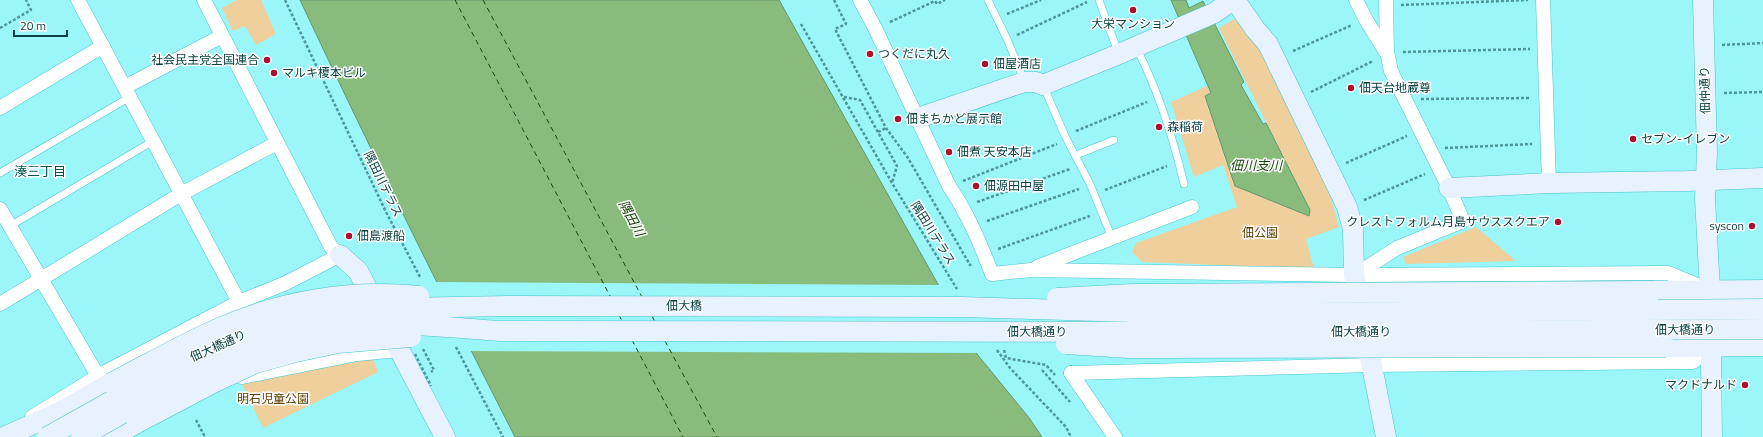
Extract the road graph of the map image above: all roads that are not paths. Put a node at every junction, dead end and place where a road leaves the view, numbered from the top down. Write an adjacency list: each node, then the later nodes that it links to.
1 (78, 0): 12 (street)
2 (204, 0): 11 (street)
3 (860, 0): 18 (street)
4 (988, 0): 15 (lane)
5 (1099, 0): 13 (lane)
6 (1234, 0): 13 (main road); 36 (main road)
7 (1356, 0): 14 (street)
8 (1543, 0): 26 (street)
9 (1703, 0): 25 (main road, 佃仲通り)
10 (1386, 3): 14 (street)
11 (222, 36): 16 (street); 21 (street)
12 (103, 46): 16 (street); 17 (street)
13 (1127, 50): 15 (main road); 27 (lane)
14 (1387, 52): 28 (street)
15 (1034, 84): 18 (main road); 22 (lane)
16 (127, 92): 20 (street); 23 (lane)
17 (0, 108)
18 (918, 118): 35 (street)
19 (1114, 140): 22 (lane)
20 (153, 141): 29 (street); 32 (lane)
21 (277, 143): 29 (street); 34 (street)
22 (1076, 155): 33 (lane)
23 (0, 173)
24 (1763, 178): 25 (main road)
25 (1706, 180): 26 (main road); 38 (main road, 佃仲通り)
26 (1549, 183): 28 (main road)
27 (1184, 184)
28 (1449, 188): 36 (street)
29 (181, 194): 37 (street); 41 (street)
30 (1192, 207): 33 (street)
31 (0, 209): 32 (street)
32 (10, 226): 37 (street)
33 (1112, 238): 35 (street)
34 (340, 255): 41 (street); 52 (main road)
35 (1031, 270): 36 (street)
36 (1354, 275): 38 (street); 53 (main road)
37 (41, 279): 42 (street); 54 (street)
38 (1710, 290): 39 (main road); 40 (main road, bridge); 51 (main road, 佃仲通り)
39 (1763, 290)
40 (961, 300): 43 (main road, 佃大橋, bridge); 45 (main road, 佃大橋通り, bridge)
41 (239, 302): 54 (street)
42 (0, 304)
43 (507, 306): 44 (main road, 佃大橋, bridge); 54 (main road, bridge)
44 (406, 307): 58 (main road, 佃大橋通り, bridge)
45 (1763, 309)
46 (417, 326): 48 (main road, 佃大橋, bridge); 59 (main road, 佃大橋通り, bridge)
47 (1763, 329): 49 (main road, 佃大橋通り, bridge)
48 (501, 331): 49 (main road, 佃大橋, bridge); 55 (main road, bridge)
49 (958, 332): 51 (main road, bridge)
50 (1763, 346): 51 (main road)
51 (1710, 347): 53 (street); 64 (main road, 佃仲通り)
52 (399, 350): 55 (street); 61 (main road)
53 (1372, 365): 62 (street); 63 (main road)
54 (105, 380): 57 (main road)
55 (134, 430): 60 (main road)
56 (0, 432): 57 (main road)
57 (4, 437)
58 (47, 437)
59 (81, 437)
60 (112, 437)
61 (446, 437)
62 (1115, 437)
63 (1386, 437)
64 (1712, 437)

